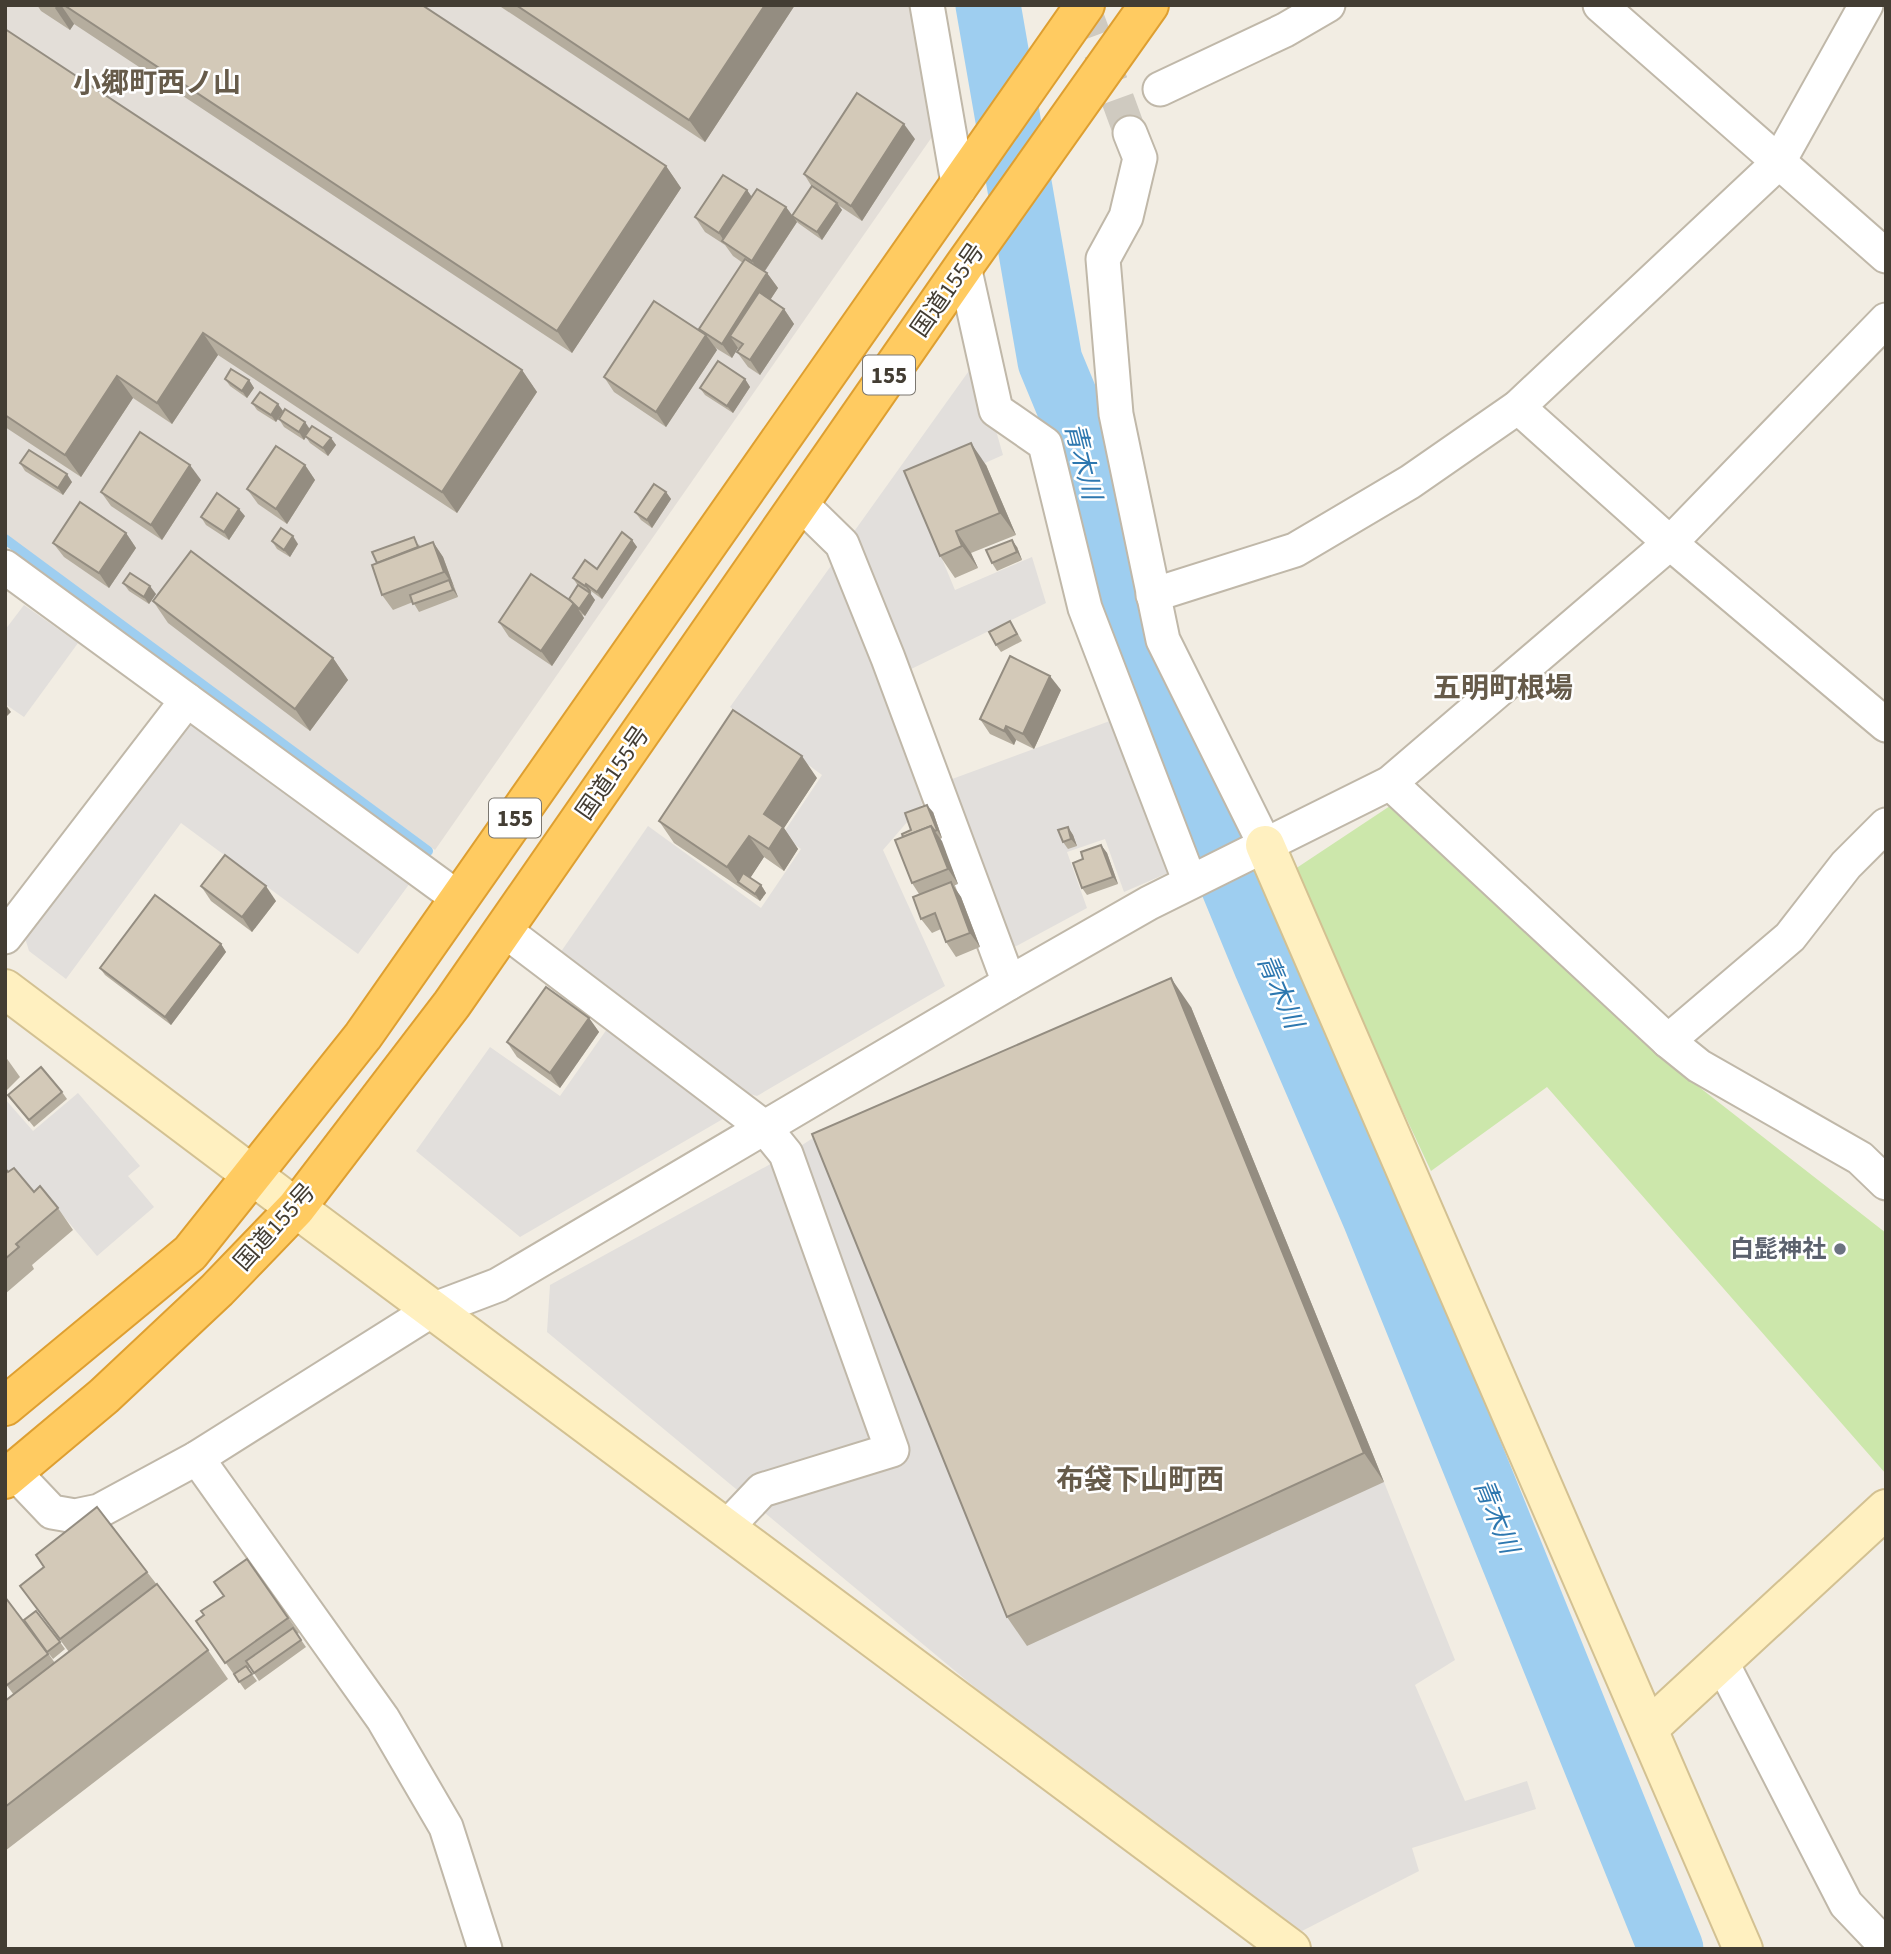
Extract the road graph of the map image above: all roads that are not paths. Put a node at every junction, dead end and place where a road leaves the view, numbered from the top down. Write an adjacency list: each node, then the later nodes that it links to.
1 (928, 5): 10 (street)
2 (1086, 5): 10 (highway, 国道155号 / 155)
3 (1149, 5): 12 (highway, 国道155号 / 155)
4 (1328, 5): 7 (street)
5 (1600, 5): 9 (street)
6 (1866, 5): 9 (street)
7 (1160, 89)
8 (1130, 133): 18 (street)
9 (1778, 163): 11 (street); 14 (street)
10 (963, 183): 25 (highway, 国道155号 / 155)
11 (1886, 256)
12 (971, 257): 15 (highway, 国道155号 / 155); 24 (street)
13 (1886, 320): 16 (street)
14 (1518, 407): 16 (street); 18 (street)
15 (800, 503): 26 (highway, 国道155号 / 155); 28 (street)
16 (1671, 543): 20 (street); 21 (street)
17 (5, 567): 19 (street)
18 (1153, 595): 23 (street)
19 (187, 700): 25 (street); 27 (street)
20 (1886, 725)
21 (1390, 783): 23 (street); 30 (street)
22 (1886, 825): 30 (street)
23 (1257, 849): 24 (street); 42 (street)
24 (1196, 879): 28 (street)
25 (458, 898): 32 (highway, 国道155号 / 155)
26 (504, 930): 31 (street); 34 (highway, 国道155号 / 155)
27 (5, 937)
28 (1009, 983): 31 (street)
29 (5, 989): 32 (street)
30 (1668, 1041): 33 (street)
31 (765, 1128): 35 (street); 40 (street)
32 (253, 1174): 34 (street); 36 (highway, 国道155号 / 155)
33 (1886, 1183)
34 (296, 1208): 35 (street); 38 (highway, 国道155号 / 155)
35 (432, 1310): 37 (street); 40 (street)
36 (5, 1406)
37 (197, 1458): 38 (street); 44 (street)
38 (10, 1476)
39 (1886, 1509): 41 (street)
40 (726, 1528): 45 (street)
41 (1722, 1663): 42 (street); 43 (street)
42 (1649, 1728): 46 (street)
43 (1886, 1946)
44 (485, 1949)
45 (1291, 1949)
46 (1743, 1949)

